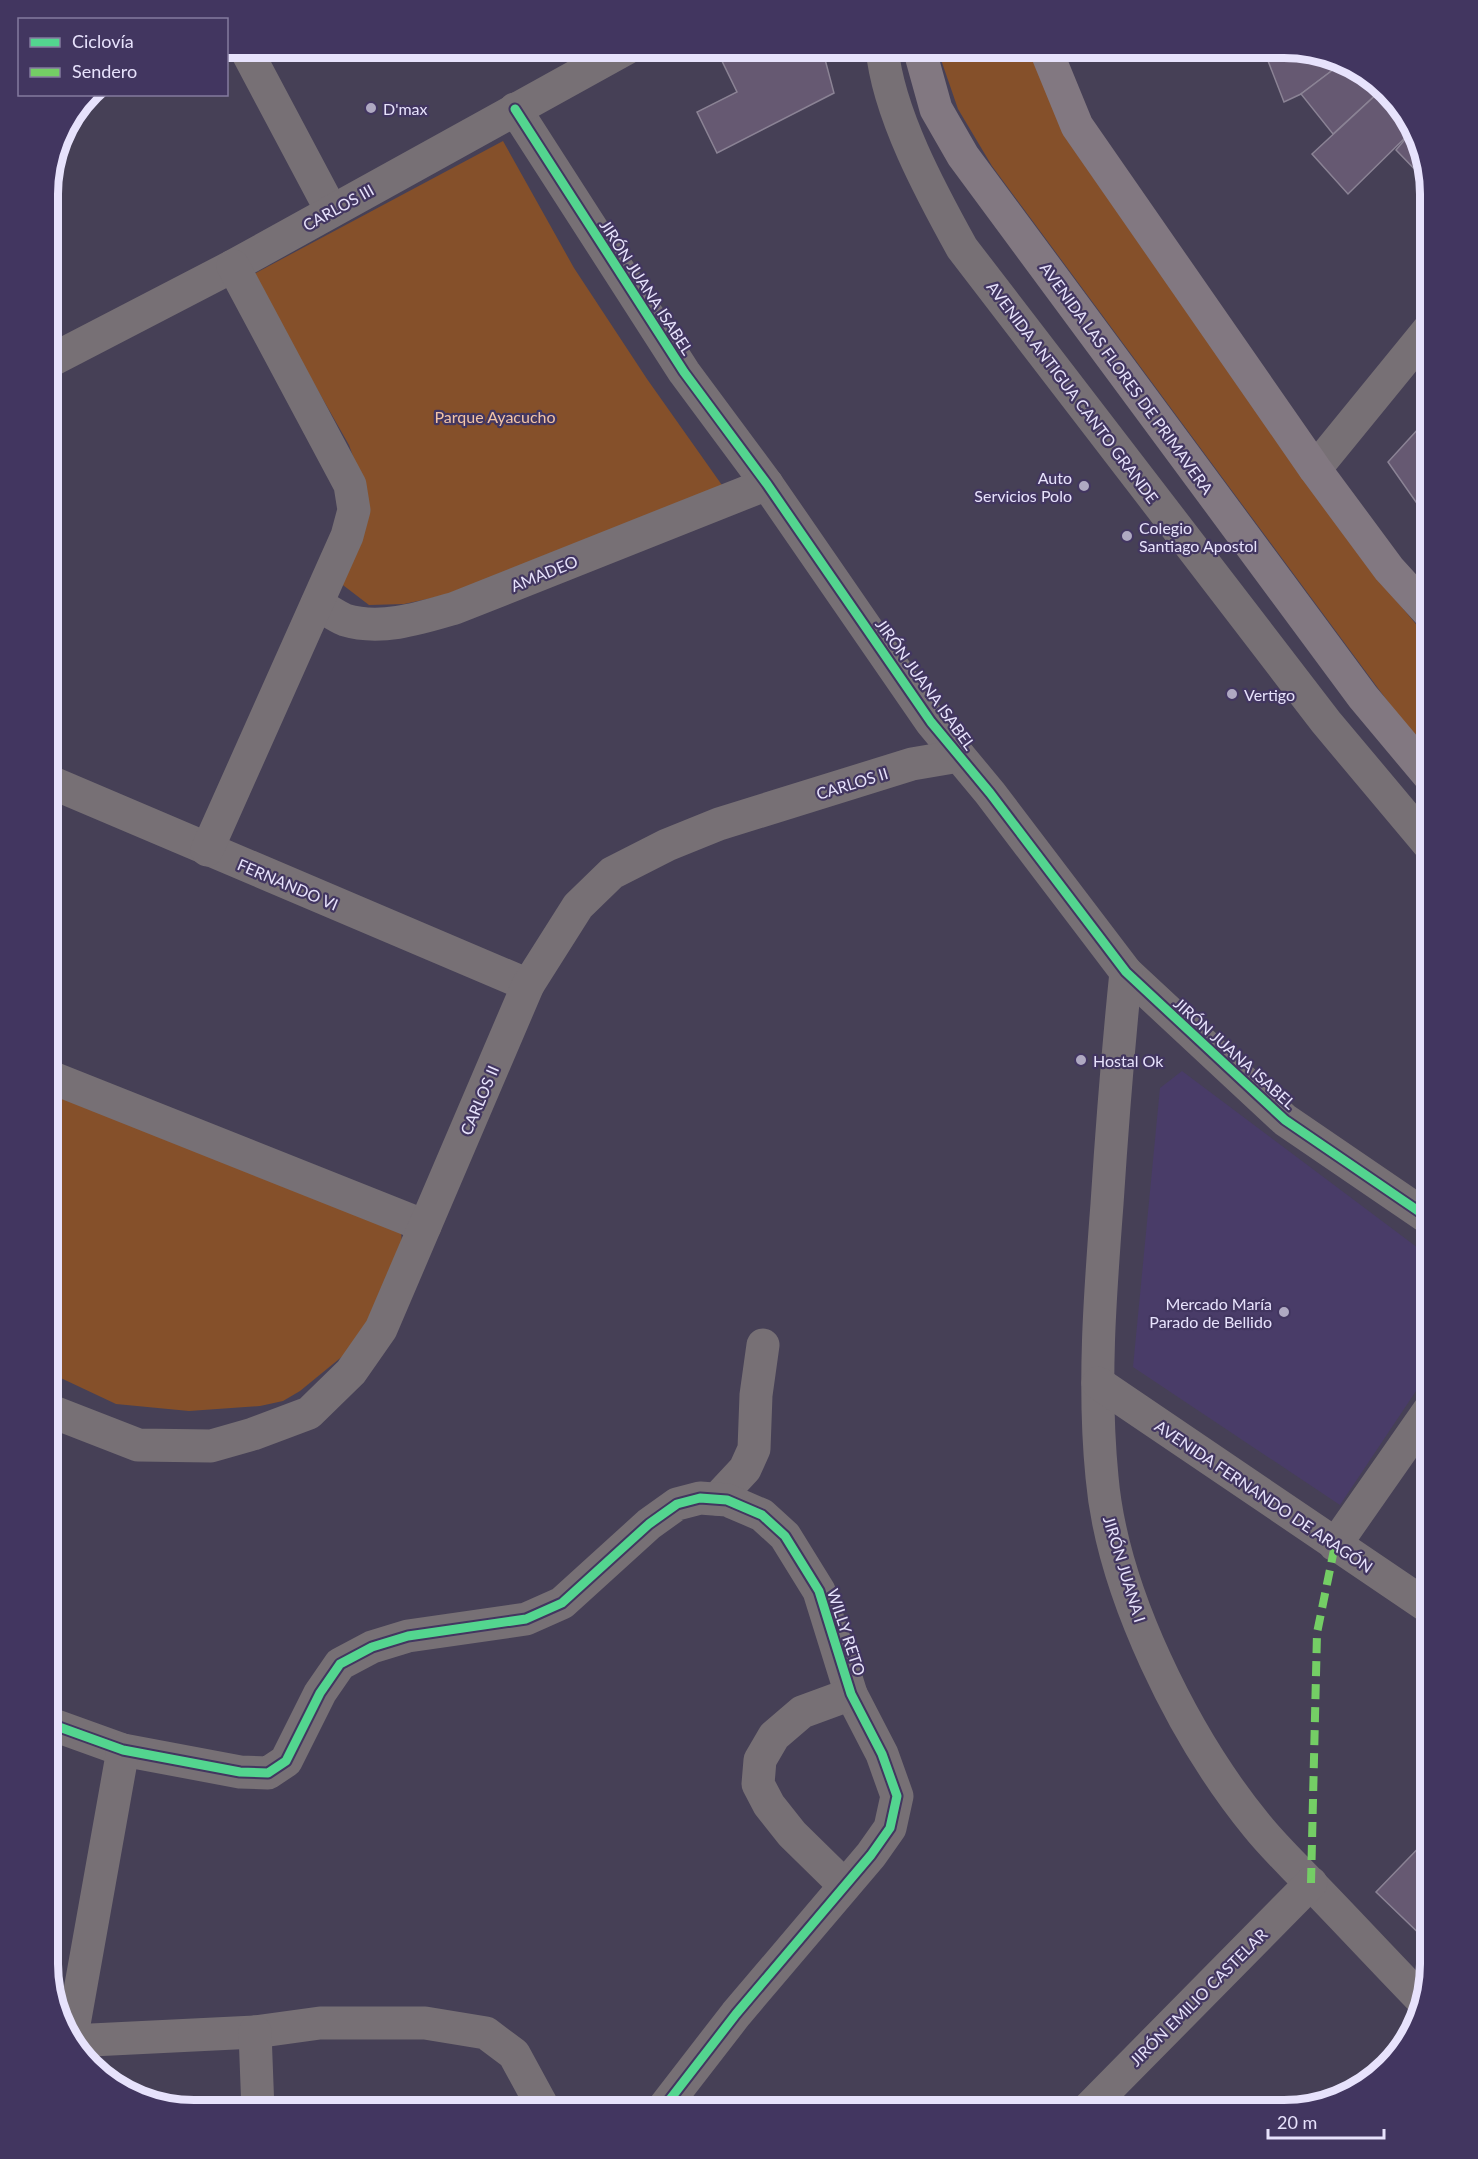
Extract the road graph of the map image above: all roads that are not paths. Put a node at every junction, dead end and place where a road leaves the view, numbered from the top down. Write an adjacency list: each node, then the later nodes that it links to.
1 (249, 58): 7 (street)
2 (608, 58): 6 (street, CARLOS III)
3 (885, 59): 18 (street, AVENIDA ANTIGUA CANTO GRANDE)
4 (922, 59): 16 (main road, AVENIDA LAS FLORES DE PRIMAVERA)
5 (1049, 59): 11 (main road)
6 (515, 109): 7 (street, CARLOS III); 12 (street, JIRÓN JUANA ISABEL)
7 (331, 210): 8 (street, CARLOS III)
8 (233, 266): 10 (street, CARLOS III); 14 (street)
9 (1420, 340): 11 (street)
10 (59, 356)
11 (1316, 469): 13 (main road)
12 (767, 484): 14 (street, AMADEO); 15 (street, JIRÓN JUANA ISABEL)
13 (1420, 603)
14 (317, 604): 19 (street)
15 (960, 756): 20 (street, JIRÓN JUANA ISABEL); 21 (street, CARLOS II)
16 (1420, 765)
17 (59, 786): 19 (street, FERNANDO VI)
18 (1420, 834)
19 (207, 849): 21 (street, FERNANDO VI)
20 (1126, 972): 23 (street, JIRÓN JUANA ISABEL); 26 (street, JIRÓN JUANA I)
21 (528, 985): 24 (street, CARLOS II)
22 (58, 1080): 24 (street)
23 (1420, 1212)
24 (425, 1226): 27 (street, CARLOS II)
25 (763, 1345): 29 (street)
26 (1098, 1383): 30 (street, AVENIDA FERNANDO DE ARAGÓN); 35 (street, JIRÓN JUANA I)
27 (58, 1414)
28 (1420, 1422): 30 (street)
29 (717, 1499): 32 (street, WILLY RETO); 34 (street, WILLY RETO)
30 (1335, 1545): 31 (street, AVENIDA FERNANDO DE ARAGÓN)
31 (1420, 1601)
32 (850, 1694): 36 (street, WILLY RETO); 36 (street)
33 (58, 1727): 34 (street)
34 (123, 1750): 38 (street)
35 (1311, 1883): 37 (street, JIRÓN JUANA I); 44 (street, JIRÓN EMILIO CASTELAR)
36 (844, 1885): 43 (street, WILLY RETO)
37 (1416, 1994)
38 (73, 2024)
39 (255, 2032): 40 (street); 41 (street); 42 (street)
40 (83, 2040)
41 (258, 2100)
42 (539, 2100)
43 (670, 2100)
44 (1097, 2100)

